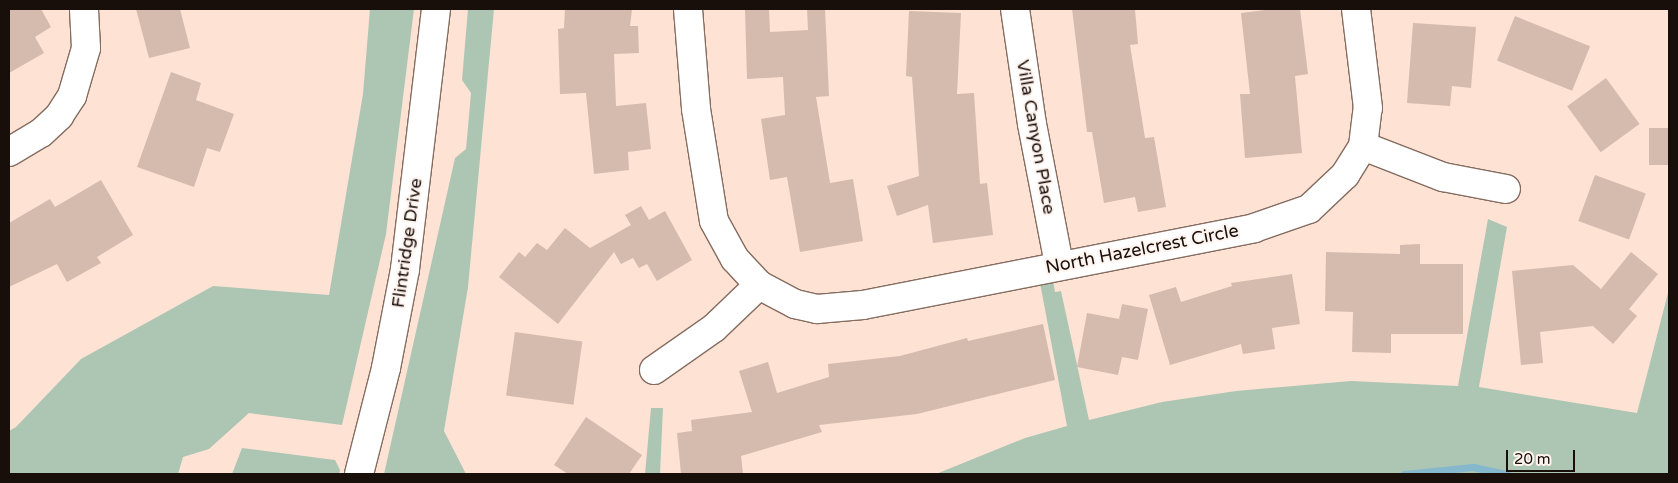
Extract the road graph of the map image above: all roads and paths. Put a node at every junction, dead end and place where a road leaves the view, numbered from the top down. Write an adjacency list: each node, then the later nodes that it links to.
1 (84, 9): 7 (street)
2 (436, 9): 12 (street, Flintridge Drive)
3 (688, 9): 10 (street)
4 (1015, 9): 9 (street, Villa Canyon Place)
5 (1356, 9): 6 (street, North Hazelcrest Circle)
6 (1363, 146): 8 (street); 9 (street, North Hazelcrest Circle)
7 (9, 152)
8 (1506, 189)
9 (1059, 264): 10 (street, North Hazelcrest Circle)
10 (759, 285): 11 (street)
11 (654, 370)
12 (360, 474)

